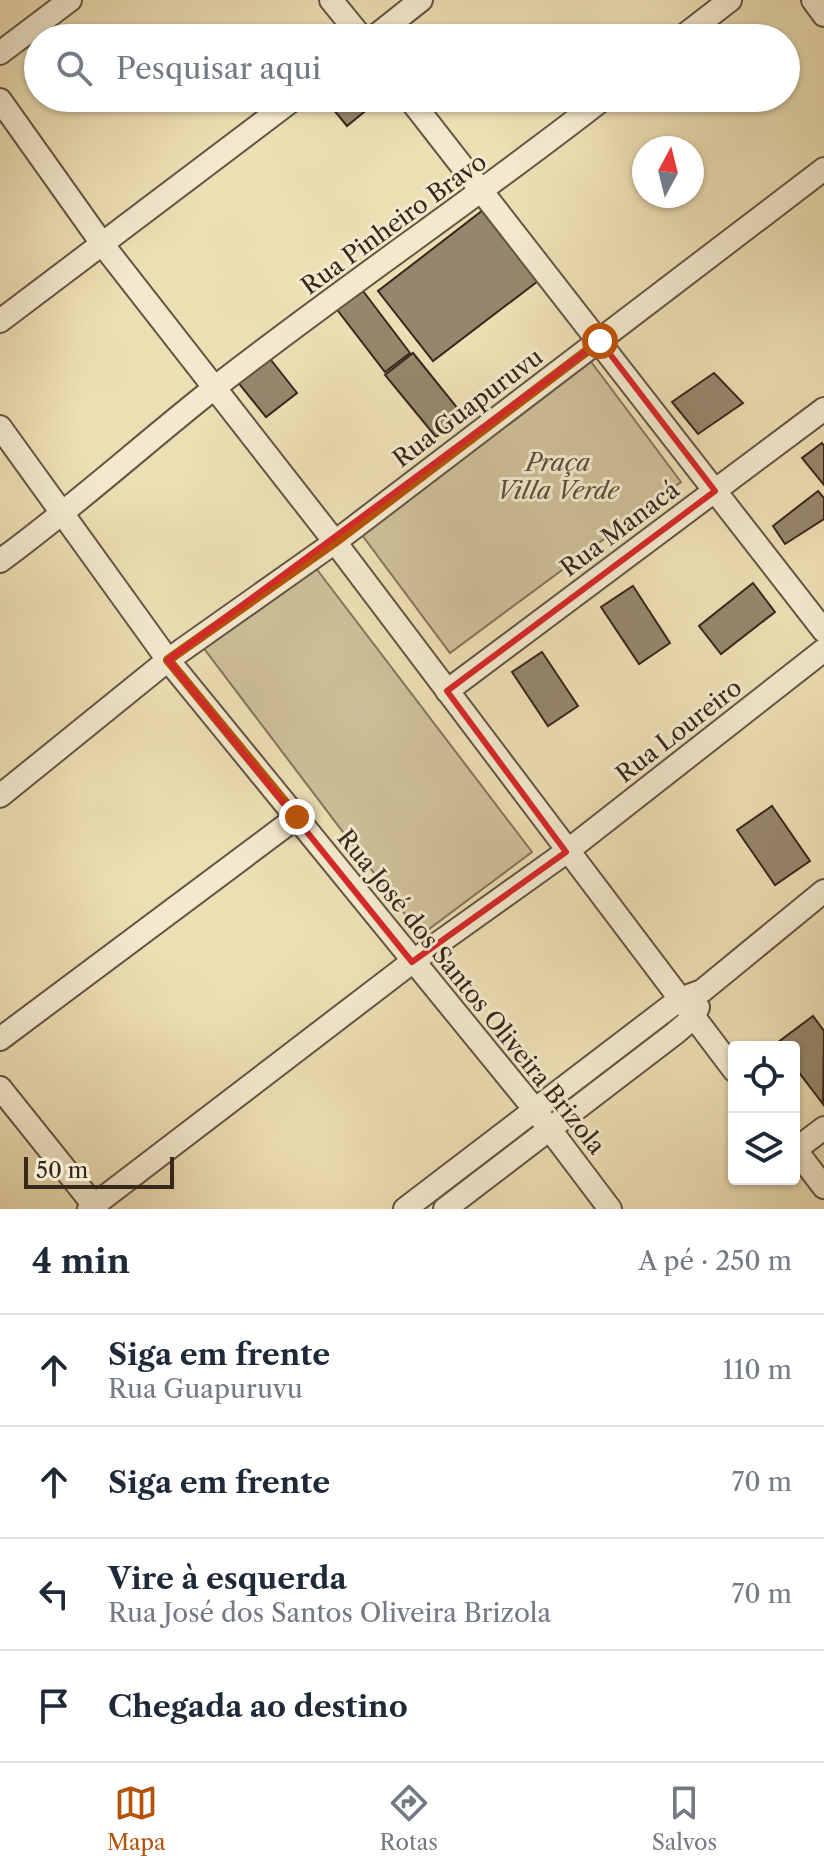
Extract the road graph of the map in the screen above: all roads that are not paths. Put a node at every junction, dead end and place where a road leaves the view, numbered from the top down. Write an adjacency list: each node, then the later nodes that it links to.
1 (70, 0): 7 (street)
2 (331, 0): 8 (street)
3 (421, 0): 9 (street)
4 (730, 0): 10 (street)
5 (813, 0): 6 (street)
6 (824, 15)
7 (38, 24)
8 (351, 24)
9 (391, 24)
10 (699, 24)
11 (24, 35): 12 (street)
12 (0, 53)
13 (0, 100): 19 (street)
14 (277, 112): 19 (street)
15 (420, 112): 18 (street)
16 (586, 112): 18 (street, Rua Pinheiro Bravo)
17 (824, 169): 21 (street, Rua Guapuruvu)
18 (482, 192): 21 (street); 22 (street, Rua Pinheiro Bravo)
19 (103, 245): 20 (street); 22 (street)
20 (0, 321)
21 (600, 341): 25 (street); 27 (street, Rua Guapuruvu)
22 (214, 389): 26 (street, Rua Pinheiro Bravo); 27 (street)
23 (824, 409): 25 (street, Rua Manacá)
24 (0, 427): 26 (street, Rua José dos Santos Oliveira Brizola)
25 (715, 491): 29 (street); 32 (street, Rua Manacá)
26 (65, 514): 28 (street, Rua Pinheiro Bravo); 31 (street, Rua José dos Santos Oliveira Brizola)
27 (335, 542): 31 (street, Rua Guapuruvu); 32 (street)
28 (0, 561)
29 (824, 631)
30 (824, 650): 35 (street, Rua Loureiro)
31 (168, 660): 33 (street, Rua Guapuruvu); 34 (street, Rua José dos Santos Oliveira Brizola)
32 (447, 691): 35 (street)
33 (0, 796)
34 (297, 817): 37 (street, Rua José dos Santos Oliveira Brizola); 39 (street)
35 (566, 852): 37 (street, Rua Loureiro); 38 (street)
36 (824, 891): 38 (street)
37 (412, 962): 42 (street, Rua José dos Santos Oliveira Brizola); 48 (street, Rua Loureiro)
38 (686, 1009): 40 (street); 42 (street); 44 (street)
39 (0, 1039)
40 (728, 1062)
41 (0, 1088): 48 (street)
42 (536, 1111): 44 (street, Rua José dos Santos Oliveira Brizola); 49 (street)
43 (824, 1128): 45 (street)
44 (549, 1129): 50 (street); 51 (street, Rua José dos Santos Oliveira Brizola)
45 (800, 1145)
46 (800, 1156): 47 (street)
47 (824, 1187)
48 (94, 1208)
49 (405, 1209)
50 (445, 1209)
51 (610, 1209)

